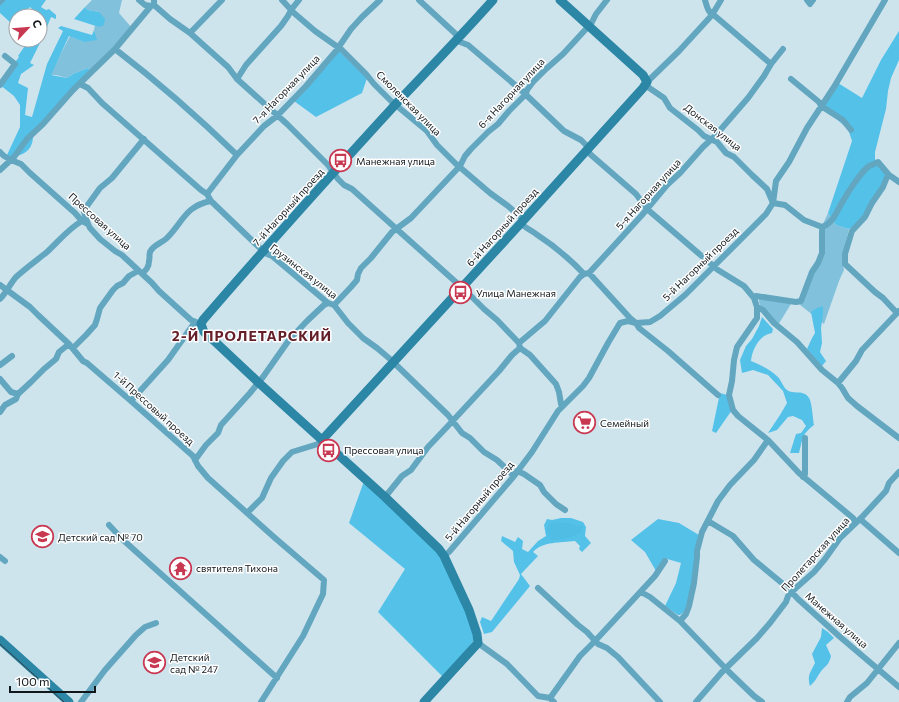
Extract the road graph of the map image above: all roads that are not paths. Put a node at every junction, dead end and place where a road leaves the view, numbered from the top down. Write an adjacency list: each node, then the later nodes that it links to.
1 (2, 0): 14 (street)
2 (139, 0): 15 (street)
3 (222, 0): 19 (street)
4 (282, 0): 16 (street, Смоленская улица)
5 (299, 0): 16 (street)
6 (380, 0): 21 (street, 7-я Нагорная улица)
7 (419, 0): 20 (street)
8 (493, 0): 20 (street, 7-й Нагорный проезд)
9 (560, 0): 18 (street, Донская улица)
10 (607, 0): 18 (street, 6-я Нагорная улица)
11 (705, 0): 17 (street)
12 (721, 0): 17 (street, 6-й Нагорный проезд)
13 (885, 0): 33 (street)
14 (0, 2)
15 (153, 4): 19 (street); 23 (street)
16 (291, 10): 21 (street, Смоленская улица); 26 (street)
17 (712, 15): 25 (street); 28 (street, 6-й Нагорный проезд)
18 (590, 26): 28 (street, Донская улица); 31 (street, 6-я Нагорная улица)
19 (190, 33): 26 (street)
20 (458, 39): 31 (street); 32 (street, 7-й Нагорный проезд)
21 (339, 47): 32 (street, Смоленская улица); 34 (street, 7-я Нагорная улица)
22 (783, 49): 25 (street, 5-я Нагорная улица)
23 (115, 50): 29 (street); 40 (street)
24 (5, 56): 30 (street)
25 (771, 64): 37 (street, 5-я Нагорная улица)
26 (237, 79): 34 (street)
27 (791, 79): 33 (street)
28 (646, 83): 37 (street, Донская улица); 38 (street, 6-й Нагорный проезд)
29 (80, 84): 36 (street, Грузинская улица); 41 (street)
30 (0, 85)
31 (526, 94): 38 (street); 42 (street, 6-я Нагорная улица)
32 (396, 105): 42 (street, Смоленская улица); 44 (street, 7-й Нагорный проезд)
33 (821, 106): 35 (street); 49 (street)
34 (277, 116): 40 (street, 7-я Нагорная улица); 44 (street)
35 (851, 130)
36 (144, 139): 47 (street, Грузинская улица); 53 (street)
37 (711, 139): 49 (street, Донская улица); 50 (street, 5-я Нагорная улица)
38 (588, 149): 50 (street); 52 (street, 6-й Нагорный проезд)
39 (0, 152): 41 (street, Прессовая улица)
40 (237, 155): 47 (street, 7-я Нагорная улица)
41 (11, 160): 43 (street); 51 (street, Прессовая улица)
42 (460, 166): 52 (street, Смоленская улица); 55 (street, 6-я Нагорная улица)
43 (0, 170)
44 (334, 173): 55 (street); 56 (street, 7-й Нагорный проезд)
45 (889, 175): 46 (street); 54 (street); 67 (street)
46 (899, 182)
47 (207, 194): 48 (street, Грузинская улица)
48 (211, 201): 56 (street, Грузинская улица); 58 (street)
49 (773, 204): 54 (street); 57 (street, 5-й Нагорный проезд)
50 (647, 209): 57 (street); 59 (street, 5-я Нагорная улица)
51 (82, 221): 53 (street, Прессовая улица); 62 (street)
52 (522, 222): 59 (street, Смоленская улица); 61 (street, 6-й Нагорный проезд)
53 (88, 224): 58 (street, Прессовая улица)
54 (822, 227): 63 (street)
55 (396, 228): 61 (street); 65 (street, 6-я Нагорная улица)
56 (263, 251): 65 (street, Грузинская улица); 69 (street, 7-й Нагорный проезд)
57 (714, 266): 63 (street); 68 (street, 5-й Нагорный проезд)
58 (140, 273): 69 (street, Прессовая улица); 70 (street)
59 (586, 274): 68 (street, Смоленская улица); 71 (street, 5-я Нагорная улица)
60 (0, 285): 62 (street, 1-й Прессовый проезд)
61 (462, 288): 71 (street); 73 (street, 6-й Нагорный проезд)
62 (6, 290): 64 (street); 70 (street, 1-й Прессовый проезд)
63 (754, 298): 66 (street)
64 (0, 299)
65 (331, 304): 73 (street, Грузинская улица); 76 (street, 6-я Нагорная улица)
66 (757, 307): 77 (street); 87 (street)
67 (898, 312): 77 (street)
68 (636, 322): 79 (street, Смоленская улица); 81 (street, 5-й Нагорный проезд)
69 (198, 323): 76 (street, Прессовая улица); 80 (street, 7-й Нагорный проезд)
70 (71, 346): 78 (street); 80 (street, 1-й Прессовый проезд)
71 (520, 346): 81 (street); 83 (street, 5-я Нагорная улица)
72 (12, 356): 74 (street)
73 (393, 363): 83 (street, Грузинская улица); 86 (street, 6-й Нагорный проезд)
74 (0, 365)
75 (0, 379): 78 (street)
76 (259, 383): 86 (street, Прессовая улица); 88 (street, 6-я Нагорная улица)
77 (838, 383): 85 (street)
78 (18, 394): 82 (street)
79 (718, 395)
80 (131, 401): 88 (street, 1-й Прессовый проезд)
81 (562, 406): 90 (street, 5-й Нагорный проезд)
82 (0, 412)
83 (453, 421): 90 (street, Грузинская улица); 92 (street, 5-я Нагорная улица)
84 (805, 438): 91 (street)
85 (899, 438)
86 (322, 440): 92 (street, Прессовая улица); 94 (street, 6-й Нагорный проезд)
87 (768, 440): 91 (street); 95 (street)
88 (195, 460): 94 (street, 1-й Прессовый проезд)
89 (899, 472): 96 (street, Пролетарская улица)
90 (515, 474): 93 (street, Грузинская улица); 99 (street, 5-й Нагорный проезд)
91 (803, 476): 96 (street)
92 (385, 497): 99 (street, Прессовая улица)
93 (566, 510)
94 (247, 513): 112 (street, 1-й Прессовый проезд)
95 (708, 521): 103 (street, Манежная улица); 104 (street)
96 (858, 521): 98 (street); 103 (street, Пролетарская улица)
97 (109, 525): 112 (street)
98 (899, 553)
99 (444, 556): 108 (street, Прессовая улица)
100 (665, 561): 102 (street)
101 (538, 588): 107 (street)
102 (640, 592): 104 (street); 107 (street)
103 (792, 592): 110 (street, Пролетарская улица); 111 (street, Манежная улица)
104 (680, 620): 110 (street)
105 (156, 623): 117 (street)
106 (0, 640): 116 (street)
107 (595, 641): 115 (street); 121 (street)
108 (478, 643): 114 (street); 119 (street)
109 (899, 643): 111 (street)
110 (726, 668): 122 (street, Пролетарская улица); 123 (street)
111 (878, 669): 113 (street, Манежная улица); 124 (street)
112 (277, 678): 118 (street)
113 (899, 687)
114 (541, 697): 115 (street); 120 (street)
115 (552, 700)
116 (69, 702)
117 (80, 702)
118 (261, 702)
119 (424, 702)
120 (536, 702)
121 (660, 702)
122 (696, 702)
123 (762, 702)
124 (847, 702)

